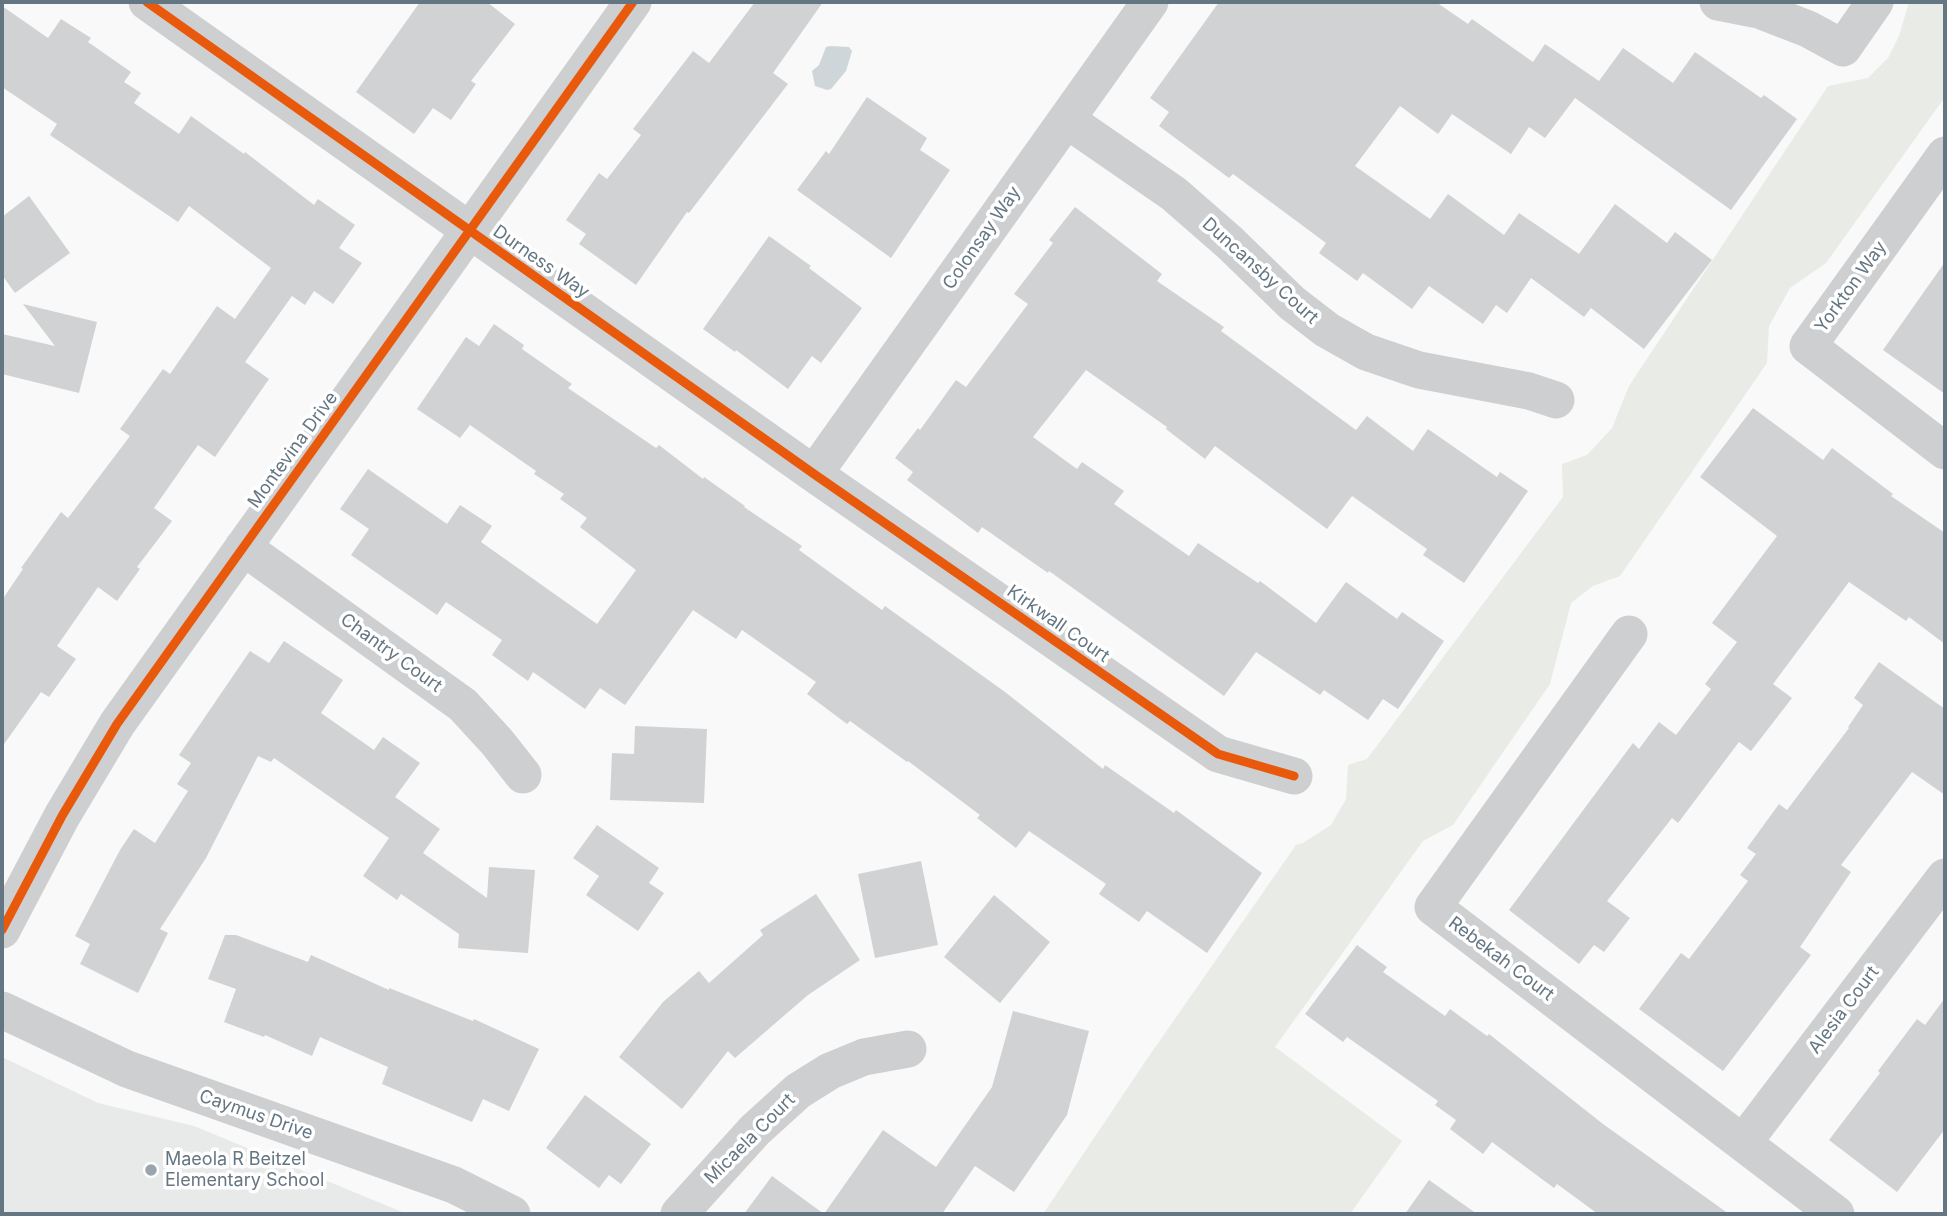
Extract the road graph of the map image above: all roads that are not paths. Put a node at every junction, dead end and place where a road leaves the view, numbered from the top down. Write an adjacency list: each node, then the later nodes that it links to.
1 (147, 2): 8 (street, Durness Way)
2 (633, 2): 8 (street, Montevina Drive)
3 (1150, 2): 6 (street, Colonsay Way)
4 (1718, 2): 5 (street)
5 (1875, 2)
6 (1067, 120): 9 (street, Duncansby Court); 11 (street, Colonsay Way)
7 (1945, 155): 10 (street, Yorkton Way)
8 (470, 230): 11 (street, Durness Way); 12 (street, Montevina Drive)
9 (1556, 400)
10 (1945, 451)
11 (814, 474): 15 (street, Kirkwall Court)
12 (243, 547): 14 (street, Chantry Court); 17 (street, Montevina Drive)
13 (1629, 634): 20 (street, Rebekah Court)
14 (523, 775)
15 (1294, 776)
16 (1945, 877): 20 (street, Alesia Court)
17 (2, 930)
18 (2, 1010): 21 (street, Caymus Drive)
19 (908, 1049): 22 (street, Micaela Court)
20 (1743, 1143): 23 (street, Rebekah Court)
21 (512, 1214)
22 (679, 1214)
23 (1836, 1214)

